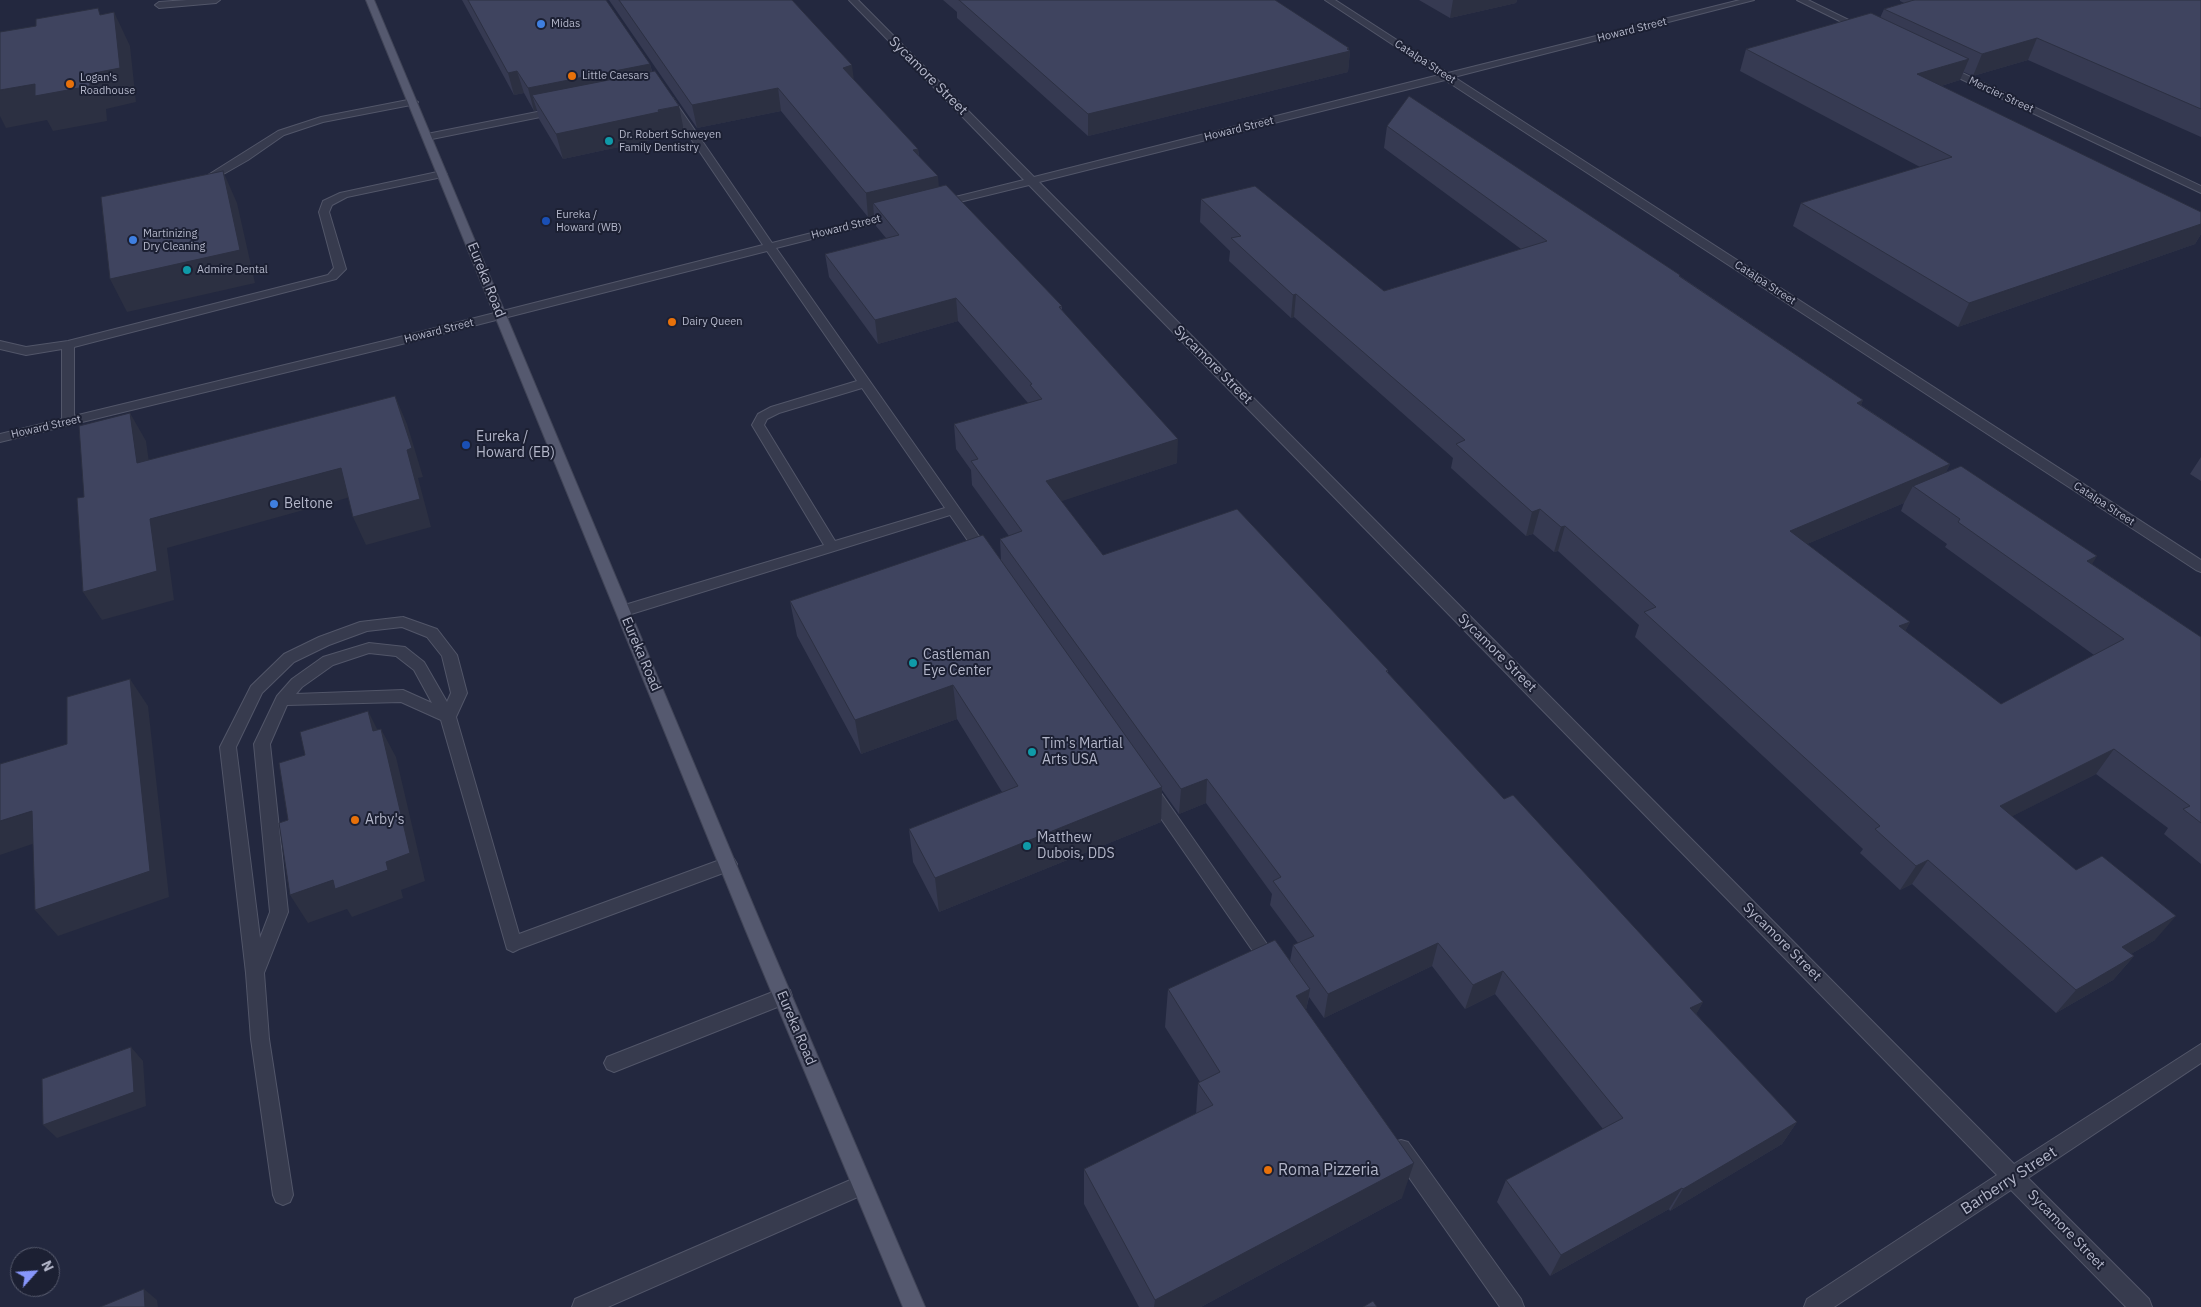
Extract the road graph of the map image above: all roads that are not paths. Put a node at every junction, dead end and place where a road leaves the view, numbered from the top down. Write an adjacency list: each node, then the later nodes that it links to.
1 (216, 0): 7 (street)
2 (371, 0): 12 (main road, Eureka Road)
3 (853, 0): 16 (street, Sycamore Street)
4 (1329, 0): 10 (street, Catalpa Street)
5 (1750, 0): 10 (street, Howard Street)
6 (1801, 0): 8 (street)
7 (159, 5)
8 (1874, 34)
9 (1936, 64): 18 (street, Mercier Street)
10 (1448, 77): 16 (street, Howard Street); 31 (street, Catalpa Street)
11 (663, 90): 21 (street)
12 (413, 102): 14 (main road, Eureka Road); 17 (street)
13 (571, 108): 14 (street)
14 (427, 137): 15 (main road, Eureka Road)
15 (442, 174): 22 (main road, Eureka Road); 24 (street)
16 (1031, 182): 19 (street, Howard Street); 43 (street, Sycamore Street)
17 (192, 187)
18 (2201, 190)
19 (930, 207)
20 (901, 214): 21 (street, Howard Street)
21 (768, 246): 22 (street, Howard Street); 25 (street)
22 (501, 315): 26 (street, Howard Street); 32 (main road, Eureka Road)
23 (0, 345): 24 (street)
24 (68, 345): 26 (street)
25 (865, 383): 28 (street); 29 (street)
26 (68, 422): 27 (street, Howard Street)
27 (0, 438)
28 (953, 510): 29 (street); 30 (street)
29 (832, 547): 32 (street)
30 (993, 566)
31 (2201, 567)
32 (623, 612): 36 (main road, Eureka Road)
33 (282, 700): 34 (street); 34 (street); 38 (street)
34 (448, 717): 36 (street); 38 (street)
35 (1142, 778): 37 (street)
36 (728, 864): 39 (main road, Eureka Road)
37 (1278, 973)
38 (255, 974): 45 (street)
39 (783, 996): 41 (street); 44 (main road, Eureka Road)
40 (2201, 1053): 43 (street, Barberry Street)
41 (614, 1063)
42 (1393, 1136): 48 (street)
43 (2013, 1177): 49 (street, Barberry Street); 50 (street, Sycamore Street)
44 (862, 1185): 46 (street); 47 (main road, Eureka Road)
45 (283, 1195)
46 (583, 1307)
47 (914, 1307)
48 (1512, 1307)
49 (1815, 1307)
50 (2141, 1307)

